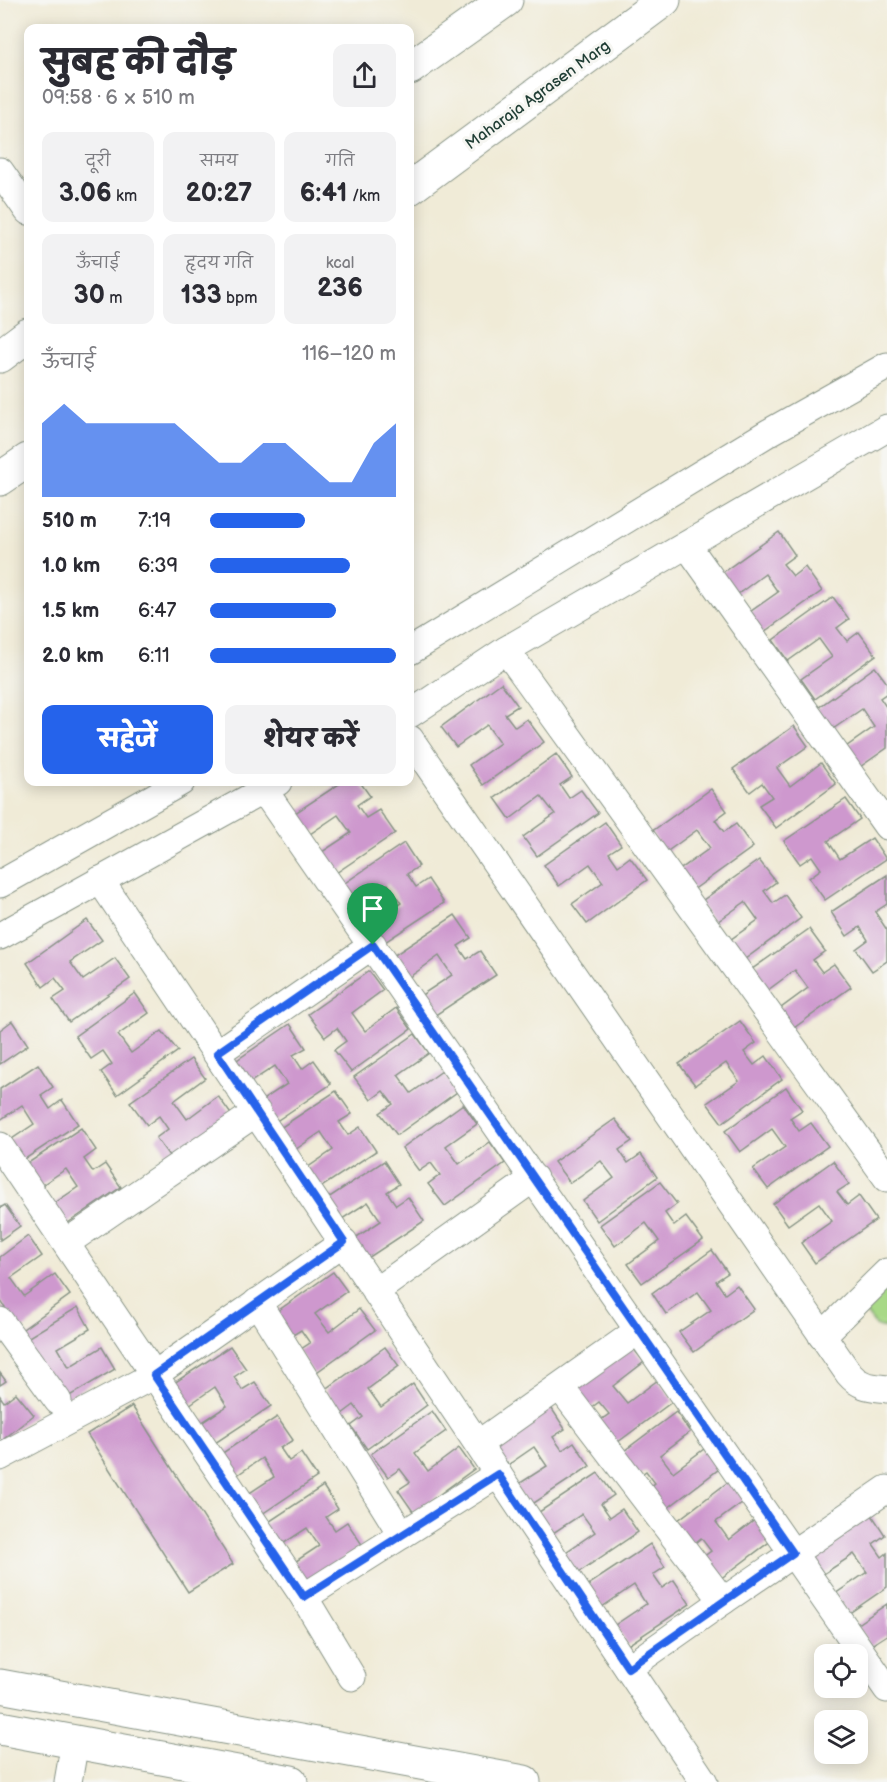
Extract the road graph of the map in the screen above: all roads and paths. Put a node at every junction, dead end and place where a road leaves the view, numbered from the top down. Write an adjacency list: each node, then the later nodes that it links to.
1 (506, 0): 3 (street)
2 (664, 0): 5 (street, Maharaja Agrasen Marg)
3 (414, 65)
4 (0, 171): 6 (street)
5 (414, 185)
6 (24, 205)
7 (24, 338): 8 (street)
8 (0, 356)
9 (887, 366): 14 (street)
10 (887, 429): 13 (street)
11 (24, 463): 12 (street)
12 (0, 478)
13 (687, 545): 15 (street); 21 (street)
14 (414, 649)
15 (506, 650): 16 (street); 30 (street)
16 (414, 711)
17 (414, 745): 38 (street)
18 (175, 786): 23 (street)
19 (268, 786): 22 (street)
20 (271, 786): 25 (street)
21 (887, 826)
22 (100, 880): 24 (street); 26 (street)
23 (0, 884)
24 (0, 936)
25 (373, 945): 26 (street); 29 (street)
26 (217, 1053): 27 (street)
27 (257, 1112): 31 (street); 32 (street)
28 (0, 1146): 32 (street)
29 (534, 1178): 34 (street); 37 (street)
30 (887, 1178)
31 (344, 1242): 34 (street); 35 (street)
32 (66, 1243): 39 (street)
33 (887, 1272): 38 (street)
34 (376, 1291): 43 (street)
35 (257, 1302): 39 (street); 47 (street)
36 (0, 1321): 42 (street)
37 (639, 1330): 40 (street); 48 (street)
38 (822, 1336): 41 (street)
39 (154, 1375): 44 (street); 49 (street)
40 (560, 1387): 43 (street); 50 (street)
41 (887, 1389)
42 (58, 1401)
43 (478, 1444): 45 (street)
44 (0, 1457)
45 (498, 1474): 47 (street); 51 (street)
46 (887, 1489): 48 (street)
47 (402, 1535): 49 (street)
48 (793, 1553): 50 (street); 54 (street)
49 (304, 1597): 52 (street)
50 (723, 1601): 51 (street)
51 (628, 1668): 60 (street)
52 (352, 1677)
53 (3, 1687): 55 (street); 59 (street)
54 (887, 1689)
55 (0, 1728): 56 (street)
56 (75, 1742): 57 (street); 58 (street)
57 (68, 1782)
58 (291, 1782)
59 (524, 1782)
60 (704, 1782)

